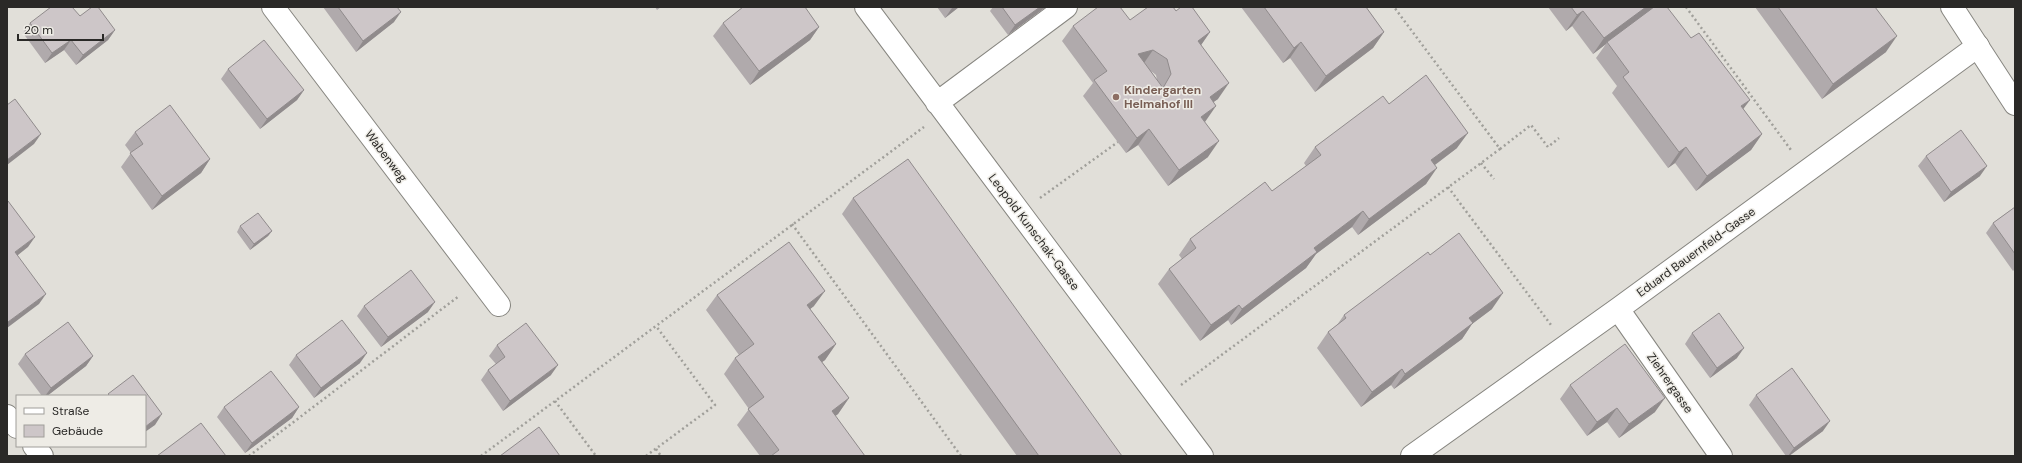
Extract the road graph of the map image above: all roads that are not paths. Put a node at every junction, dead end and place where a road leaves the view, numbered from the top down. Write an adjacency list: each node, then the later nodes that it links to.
1 (274, 7): 8 (street, Wabenweg)
2 (866, 7): 7 (street, Leopold Kunschak-Gasse)
3 (1066, 7): 7 (street)
4 (1952, 7): 5 (street)
5 (1978, 46): 6 (street); 9 (street, Eduard Bauernfeld-Gasse)
6 (2015, 104)
7 (941, 107): 14 (street, Leopold Kunschak-Gasse)
8 (499, 305)
9 (1618, 309): 15 (street, Eduard Bauernfeld-Gasse); 16 (street, Ziehrergasse)
10 (7, 416): 11 (street)
11 (16, 426)
12 (35, 447): 13 (street)
13 (42, 456)
14 (1202, 456)
15 (1412, 456)
16 (1721, 456)

